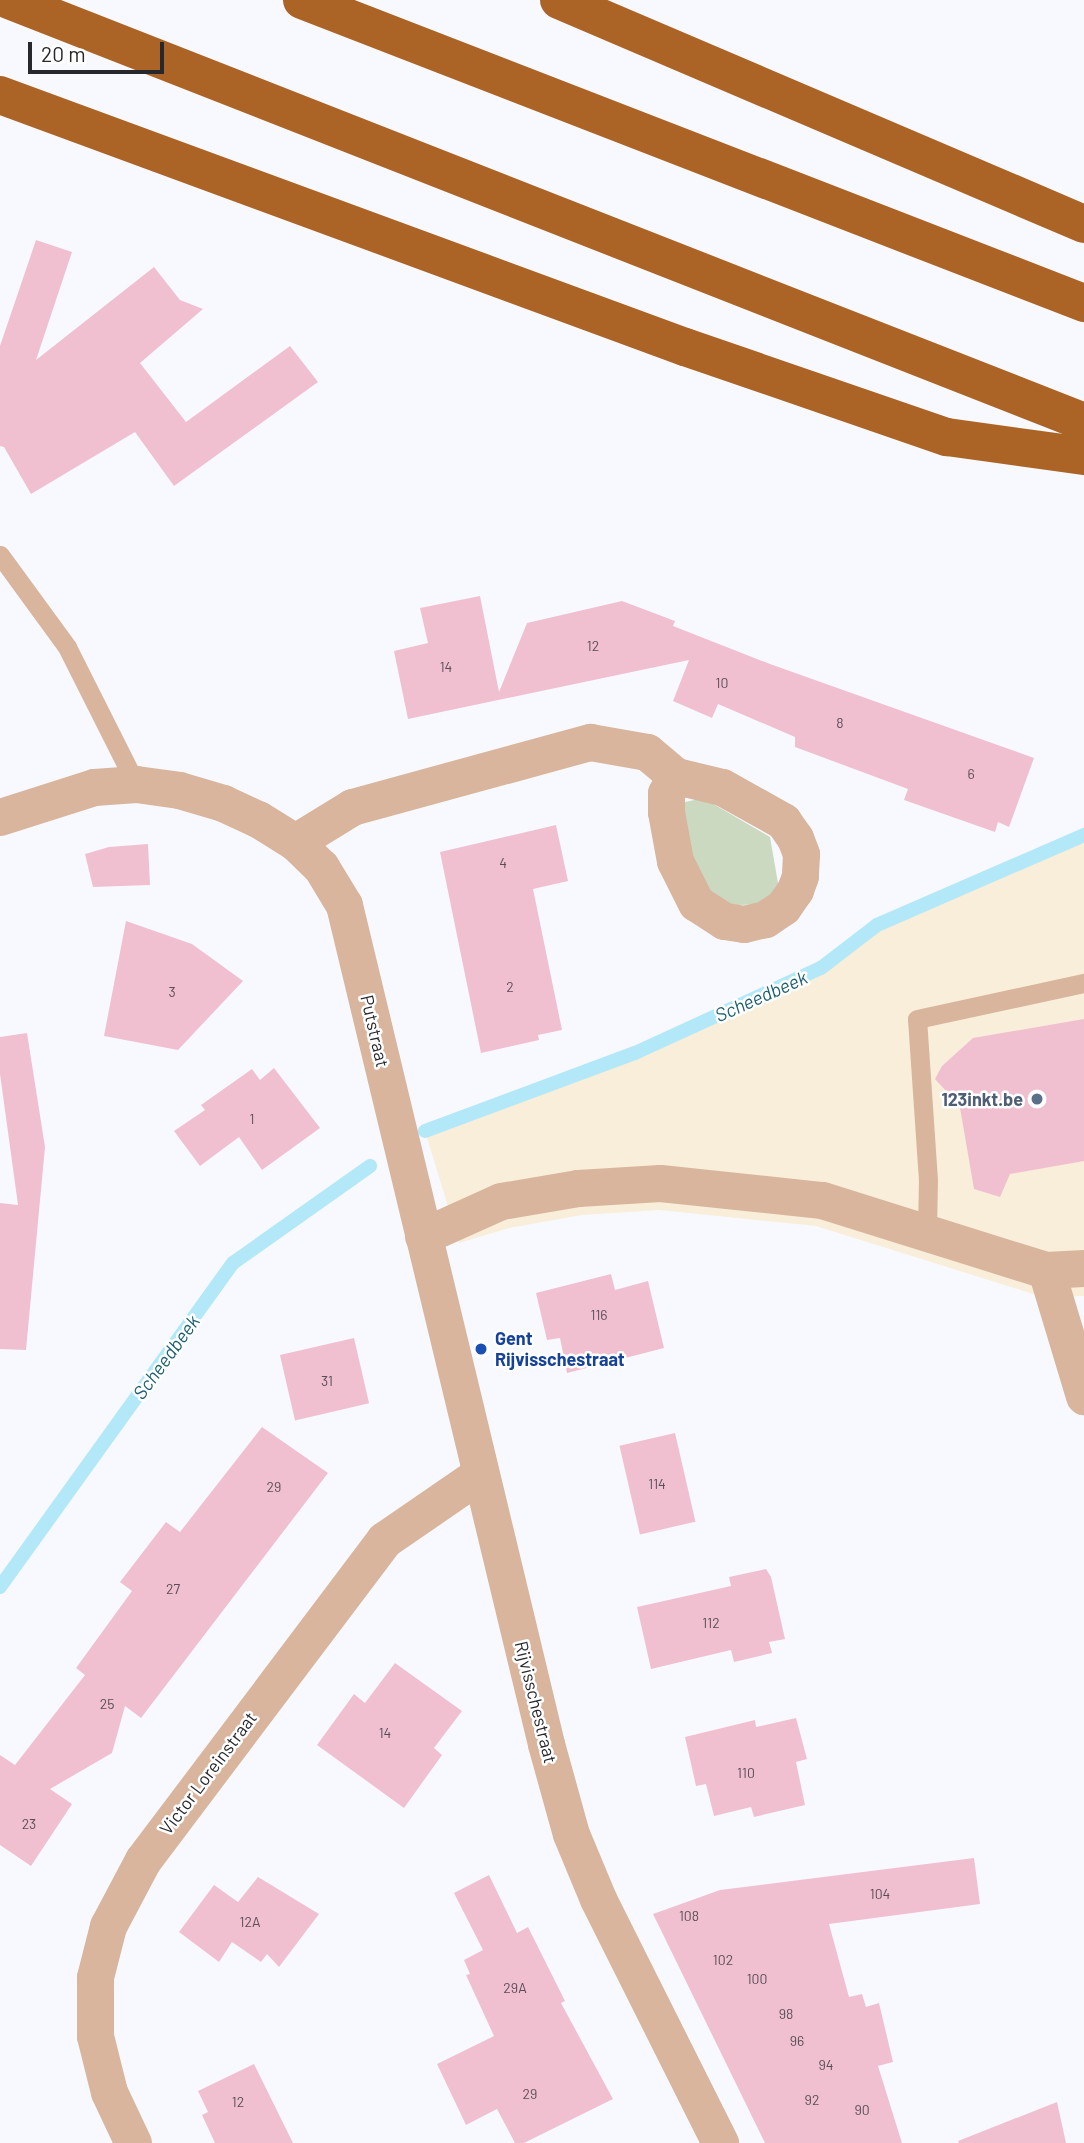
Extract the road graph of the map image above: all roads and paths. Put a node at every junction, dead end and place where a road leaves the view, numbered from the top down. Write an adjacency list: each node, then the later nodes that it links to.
1 (9, 0): 7 (highway)
2 (302, 0): 6 (highway)
3 (559, 0): 5 (highway)
4 (0, 95): 8 (highway)
5 (1084, 224)
6 (1084, 303)
7 (1084, 422)
8 (1084, 456)
9 (0, 555): 11 (lane)
10 (676, 776): 13 (street)
11 (136, 784): 12 (street, Putstraat); 13 (street, Putstraat)
12 (0, 817)
13 (295, 842): 16 (street, Putstraat)
14 (1084, 983): 15 (lane)
15 (927, 1231): 16 (street); 18 (street)
16 (423, 1236): 20 (street, Rijvisschestraat)
17 (1084, 1268): 18 (street)
18 (1046, 1270): 19 (street)
19 (1084, 1396)
20 (480, 1474): 21 (street, Victor Loreinstraat); 22 (street, Rijvisschestraat)
21 (133, 2143)
22 (720, 2143)

